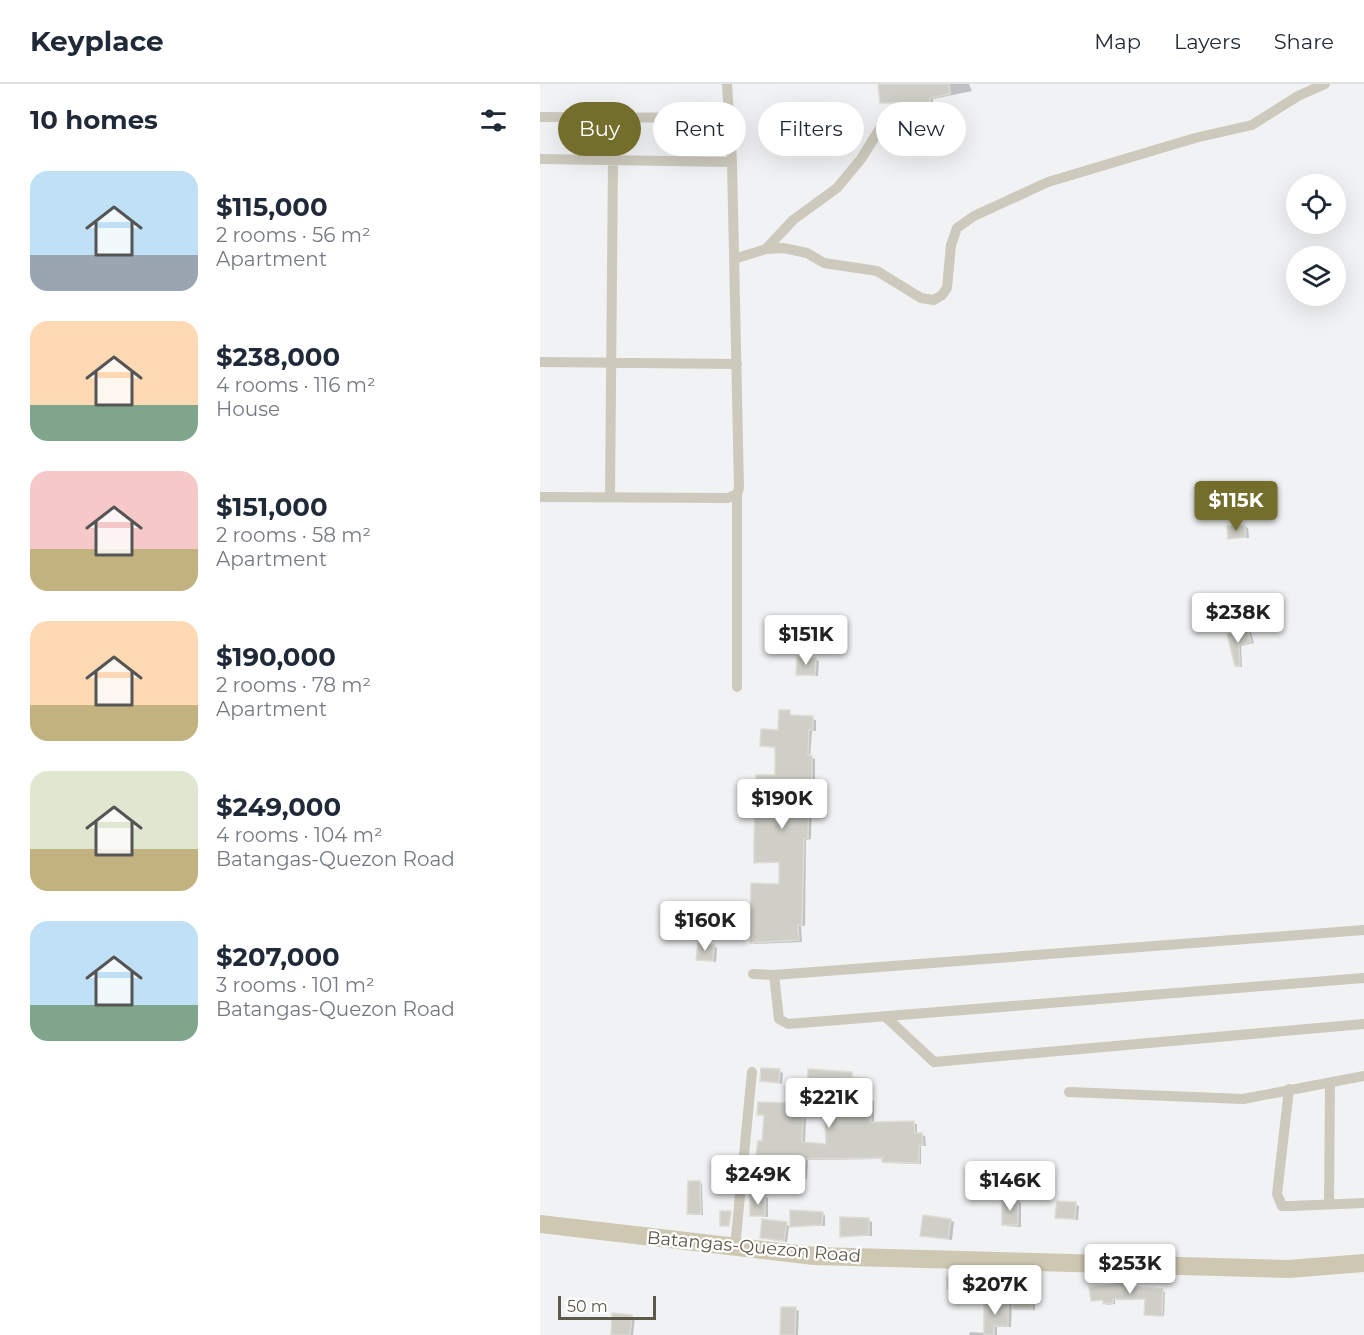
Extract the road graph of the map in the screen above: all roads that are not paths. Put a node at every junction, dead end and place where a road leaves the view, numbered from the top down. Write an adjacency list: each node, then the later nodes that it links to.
1 (727, 84): 3 (street)
2 (1325, 84): 11 (street)
3 (728, 102)
4 (540, 117): 5 (street)
5 (653, 118)
6 (876, 135): 11 (street)
7 (732, 156): 10 (street)
8 (540, 159): 9 (street)
9 (613, 160): 10 (street); 14 (street)
10 (732, 162): 12 (street)
11 (766, 249): 12 (street)
12 (734, 259): 15 (street)
13 (540, 362): 14 (street)
14 (611, 363): 15 (street); 18 (street)
15 (737, 364): 16 (street)
16 (737, 494): 18 (street); 19 (street)
17 (540, 496): 18 (street)
18 (610, 497)
19 (737, 687)
20 (1364, 930): 22 (street)
21 (753, 974): 22 (street)
22 (774, 975): 24 (street)
23 (1364, 978): 24 (street)
24 (887, 1018): 25 (street)
25 (1364, 1024)
26 (752, 1072): 34 (street)
27 (1364, 1076): 28 (street)
28 (1330, 1083): 29 (street); 31 (street)
29 (1289, 1089): 30 (street); 31 (street)
30 (1069, 1092)
31 (1329, 1203): 32 (street)
32 (1364, 1203)
33 (540, 1224): 34 (main road, Batangas-Quezon Road)
34 (735, 1247): 35 (main road, Batangas-Quezon Road)
35 (1364, 1263)

